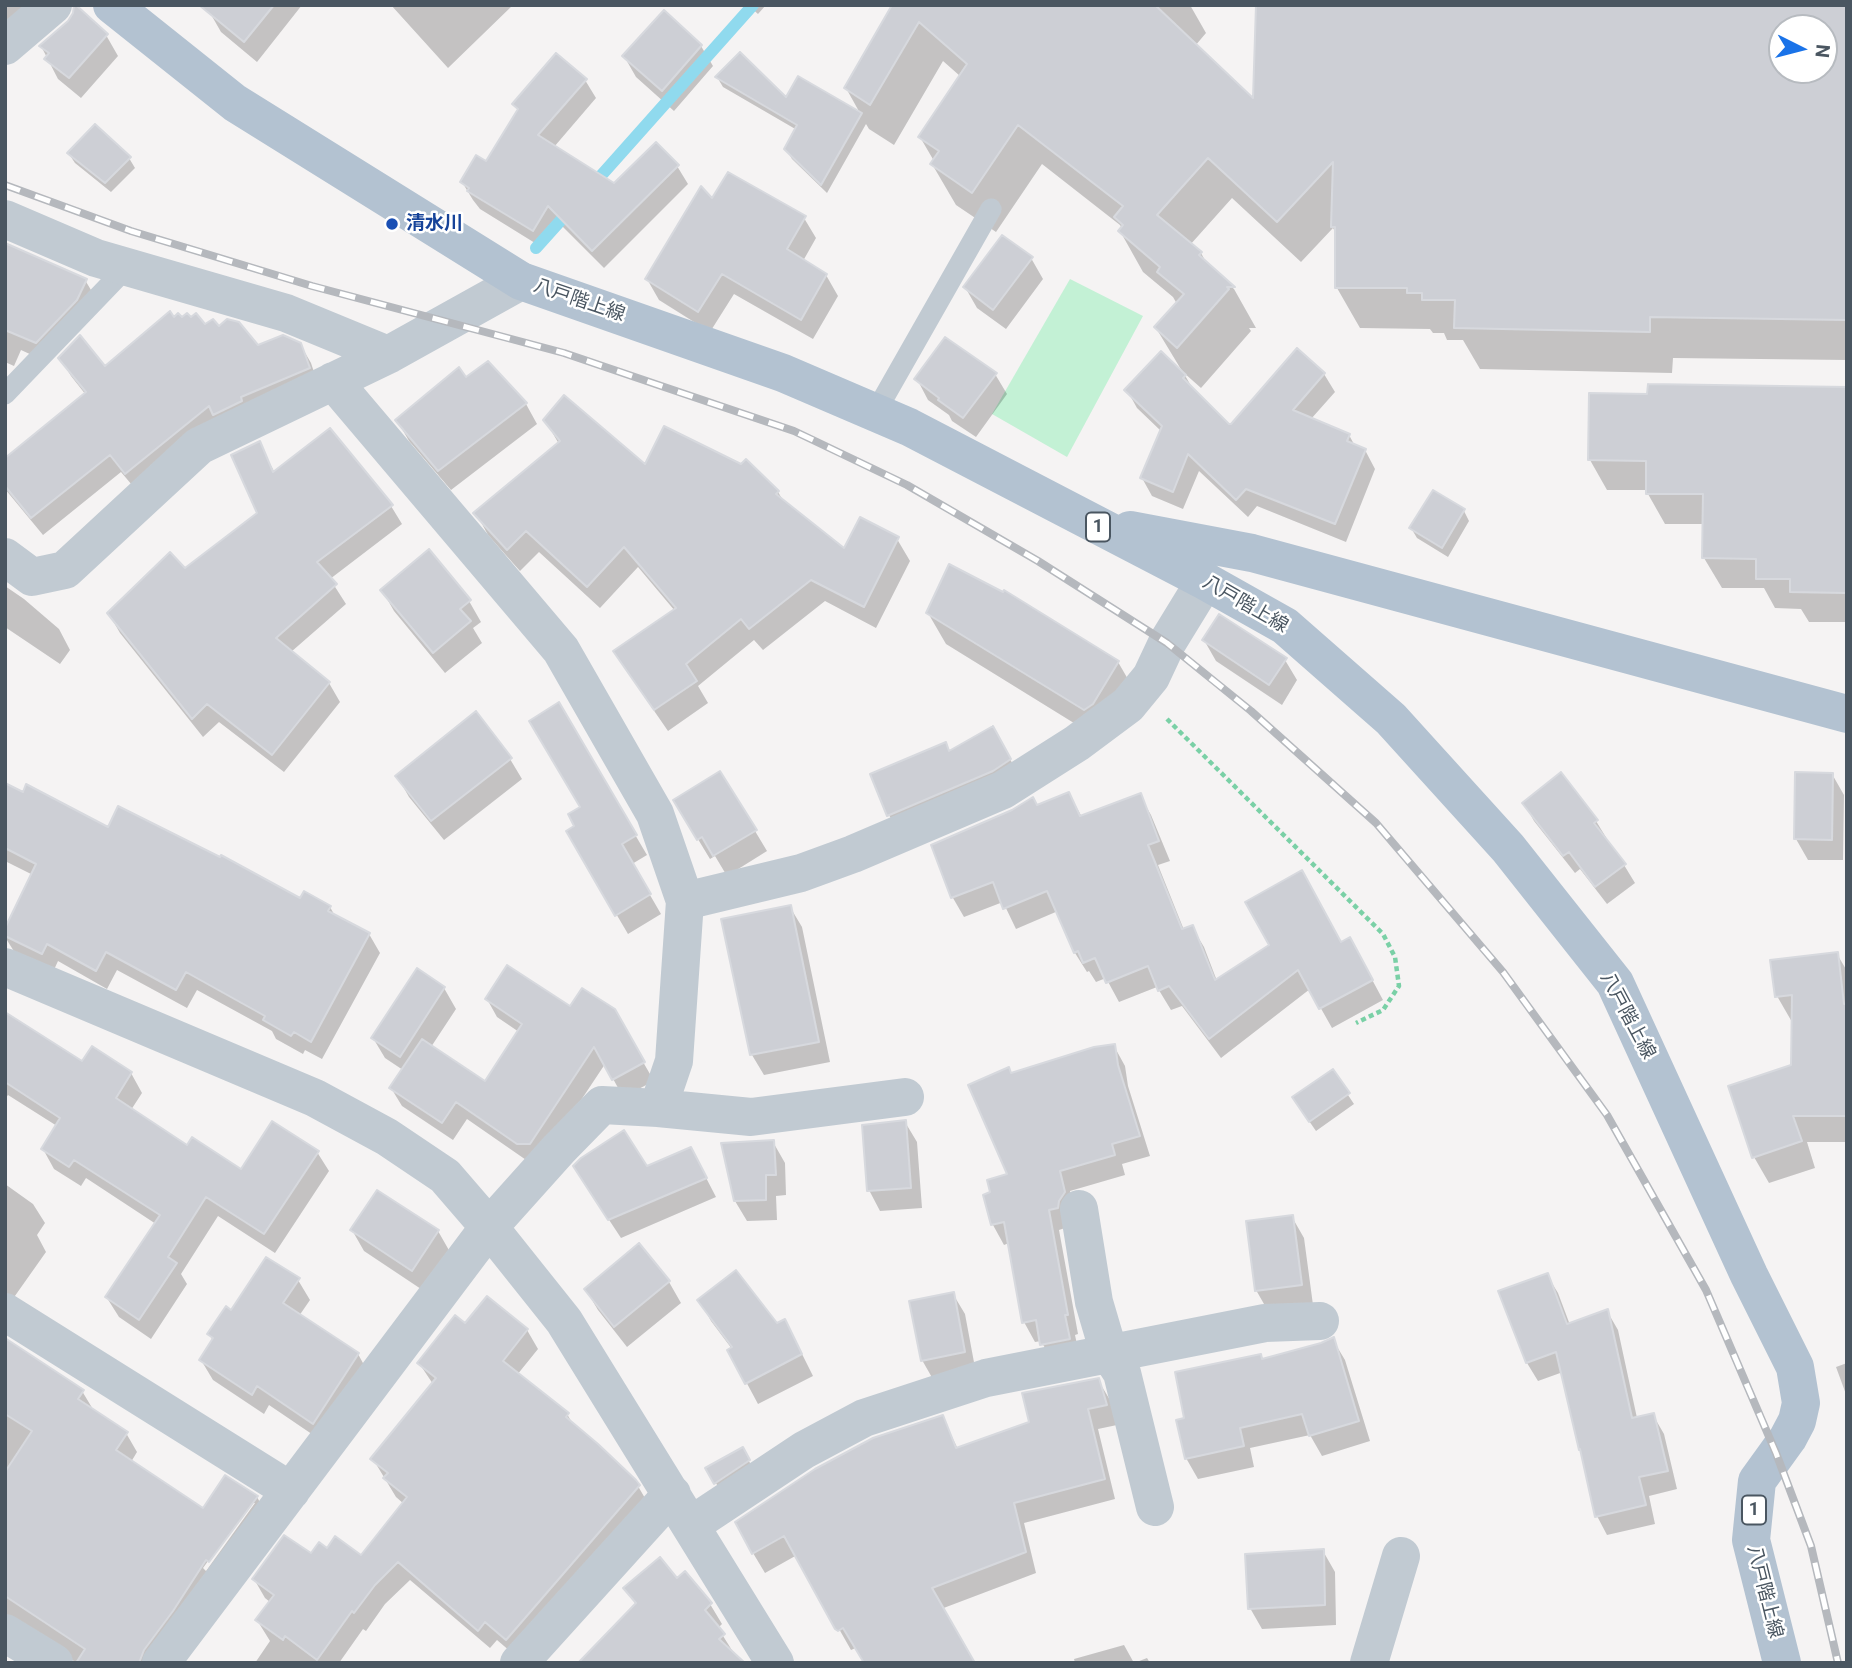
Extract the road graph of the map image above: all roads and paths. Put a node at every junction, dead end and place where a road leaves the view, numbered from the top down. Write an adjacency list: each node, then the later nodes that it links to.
1 (53, 5): 3 (street)
2 (112, 5): 7 (main road, 八戸階上線 / 1)
3 (5, 46)
4 (991, 209): 11 (lane)
5 (5, 219): 6 (street)
6 (127, 267): 8 (street); 10 (lane)
7 (522, 281): 8 (street); 11 (main road, 八戸階上線 / 1)
8 (402, 347): 9 (street)
9 (333, 381): 13 (street); 17 (street)
10 (5, 394)
11 (875, 414): 12 (main road, 八戸階上線 / 1)
12 (1088, 522): 14 (main road, 八戸階上線 / 1); 16 (main road, 八戸階上線 / 1)
13 (5, 557)
14 (1205, 581): 15 (street); 37 (main road, 八戸階上線 / 1)
15 (1139, 691): 17 (street); 19 (path)
16 (1847, 714)
17 (685, 901): 21 (street)
18 (5, 967): 23 (street)
19 (1356, 1023)
20 (905, 1097): 21 (street)
21 (658, 1108): 23 (street)
22 (1079, 1209): 26 (street)
23 (489, 1227): 27 (street); 29 (street)
24 (5, 1312): 27 (street)
25 (1320, 1321): 26 (street)
26 (1109, 1353): 28 (street); 29 (street)
27 (291, 1491): 33 (street)
28 (1155, 1507)
29 (681, 1509): 34 (street); 35 (street)
30 (1401, 1556): 36 (street)
31 (5, 1633): 32 (street)
32 (54, 1663)
33 (161, 1663)
34 (519, 1663)
35 (775, 1663)
36 (1369, 1663)
37 (1782, 1663)

